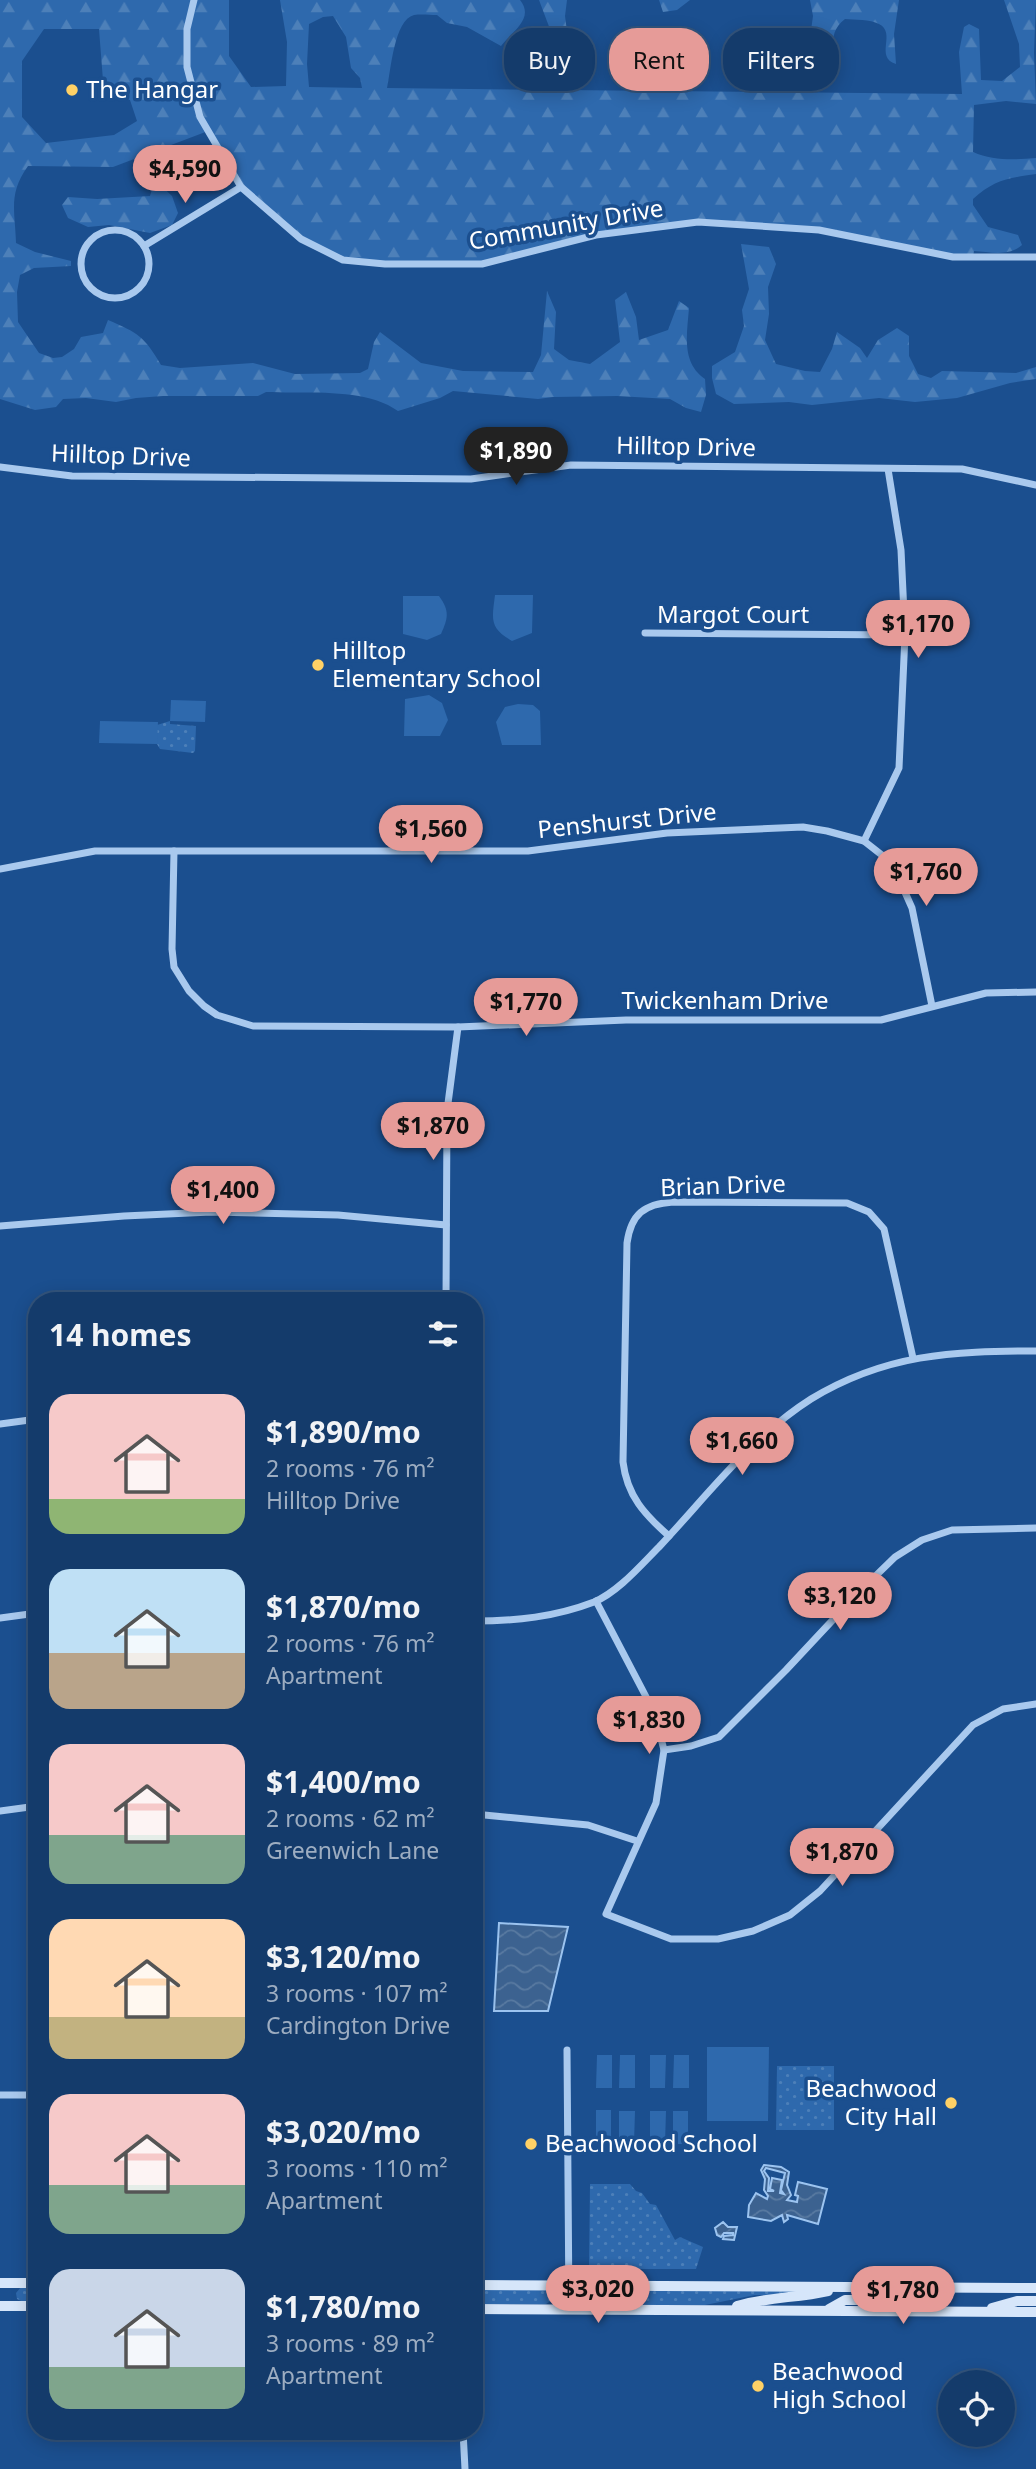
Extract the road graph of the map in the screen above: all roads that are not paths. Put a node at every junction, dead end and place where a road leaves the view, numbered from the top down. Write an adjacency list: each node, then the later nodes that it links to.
1 (194, 0): 2 (street, Community Drive)
2 (241, 187): 3 (street); 4 (street, Community Drive)
3 (144, 246): 3 (street)
4 (1036, 257)
5 (0, 467): 6 (street, Hilltop Drive)
6 (888, 469): 7 (street, Hilltop Drive); 9 (street)
7 (1036, 485)
8 (645, 633): 9 (street, Margot Court)
9 (905, 635): 10 (street)
10 (864, 841): 11 (street, Penshurst Drive); 14 (street, Penshurst Drive)
11 (174, 851): 12 (street, Penshurst Drive); 15 (street, Twickenham Drive)
12 (0, 869)
13 (1036, 992): 14 (street, Twickenham Drive)
14 (932, 1006): 15 (street, Twickenham Drive)
15 (458, 1027): 16 (street)
16 (446, 1225): 17 (street); 18 (street)
17 (0, 1226)
18 (446, 1292)
19 (1036, 1351): 20 (street)
20 (913, 1358): 24 (street); 24 (street, Brian Drive)
21 (28, 1420): 22 (street)
22 (0, 1424)
23 (1036, 1528): 30 (street)
24 (669, 1536): 25 (street)
25 (596, 1601): 28 (street); 30 (street)
26 (28, 1615): 27 (street)
27 (0, 1618)
28 (483, 1621)
29 (1036, 1704): 34 (street)
30 (664, 1749): 34 (street)
31 (28, 1807): 32 (street)
32 (0, 1811)
33 (483, 1815): 34 (street)
34 (637, 1841)
35 (567, 2050): 41 (street)
36 (0, 2095): 37 (street)
37 (28, 2095)
38 (0, 2283): 39 (main road)
39 (28, 2283)
40 (483, 2285): 41 (main road)
41 (570, 2287): 42 (main road); 49 (street)
42 (844, 2287): 43 (main road); 50 (main road)
43 (970, 2288): 44 (main road); 51 (main road)
44 (1036, 2288)
45 (1036, 2301): 52 (main road)
46 (0, 2306): 47 (main road)
47 (28, 2306)
48 (483, 2308): 49 (main road)
49 (569, 2310): 50 (main road)
50 (721, 2310): 51 (main road)
51 (827, 2310): 52 (main road)
52 (979, 2311): 53 (main road)
53 (1036, 2312)
54 (463, 2440): 55 (street)
55 (465, 2469)

